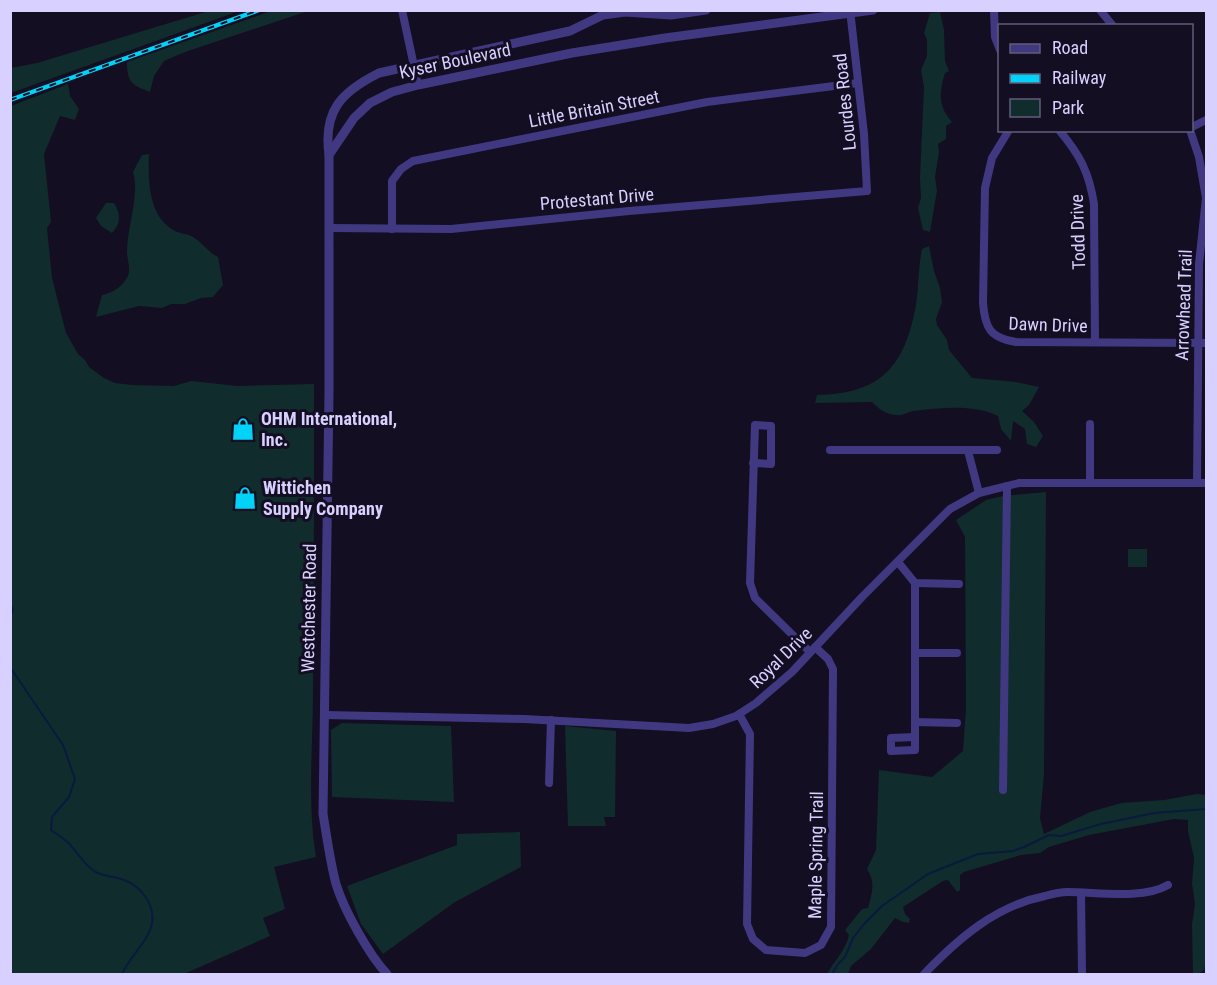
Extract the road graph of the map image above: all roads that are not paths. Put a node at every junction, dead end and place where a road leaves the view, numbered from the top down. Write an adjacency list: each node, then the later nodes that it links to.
1 (402, 10): 9 (street)
2 (706, 10): 9 (street, Kyser Boulevard)
3 (873, 10): 6 (street, Kyser Boulevard)
4 (994, 10): 8 (street)
5 (1100, 10): 7 (street)
6 (850, 12): 10 (street, Lourdes Road); 11 (street, Kyser Boulevard)
7 (1111, 24)
8 (998, 47)
9 (414, 65): 11 (street); 17 (street, Kyser Boulevard)
10 (858, 83): 18 (street, Lourdes Road); 21 (street, Little Britain Street)
11 (418, 85): 17 (street, Kyser Boulevard)
12 (1206, 120): 13 (street)
13 (1193, 128)
14 (1008, 132): 22 (street, Dawn Drive)
15 (1060, 132): 22 (street, Todd Drive)
16 (1192, 132): 19 (street, Arrowhead Trail)
17 (328, 155): 20 (street, Westchester Road)
18 (867, 191): 21 (street, Protestant Drive)
19 (1206, 198): 23 (street, Arrowhead Trail)
20 (328, 228): 21 (street, Protestant Drive); 42 (street, Westchester Road)
21 (392, 229)
22 (1095, 341): 23 (street, Dawn Drive)
23 (1197, 343): 24 (street, Dawn Drive); 31 (street, Arrowhead Trail)
24 (1206, 343)
25 (1090, 424): 30 (street)
26 (830, 450): 28 (street)
27 (997, 450): 28 (street)
28 (968, 451): 34 (street)
29 (753, 463): 29 (street, Maple Spring Trail); 38 (street, Maple Spring Trail)
30 (1090, 483): 31 (street, Royal Drive); 33 (street, Royal Drive)
31 (1197, 483): 32 (street, Royal Drive)
32 (1206, 483)
33 (1007, 486): 34 (street, Royal Drive); 48 (street)
34 (979, 493): 35 (street, Royal Drive)
35 (898, 562): 36 (street); 38 (street, Royal Drive)
36 (915, 583): 37 (street); 39 (street)
37 (959, 584)
38 (813, 650): 41 (street, Royal Drive); 41 (street, Maple Spring Trail)
39 (915, 653): 40 (street); 44 (street)
40 (957, 653)
41 (739, 714): 43 (street, Royal Drive)
42 (325, 715): 43 (street, Royal Drive); 51 (street, Westchester Road)
43 (551, 720): 47 (street)
44 (915, 722): 45 (street); 46 (street)
45 (957, 723)
46 (915, 737)
47 (549, 783)
48 (1003, 790)
49 (1168, 885): 50 (street)
50 (1081, 893): 52 (street); 53 (street)
51 (387, 975)
52 (924, 975)
53 (1082, 975)

